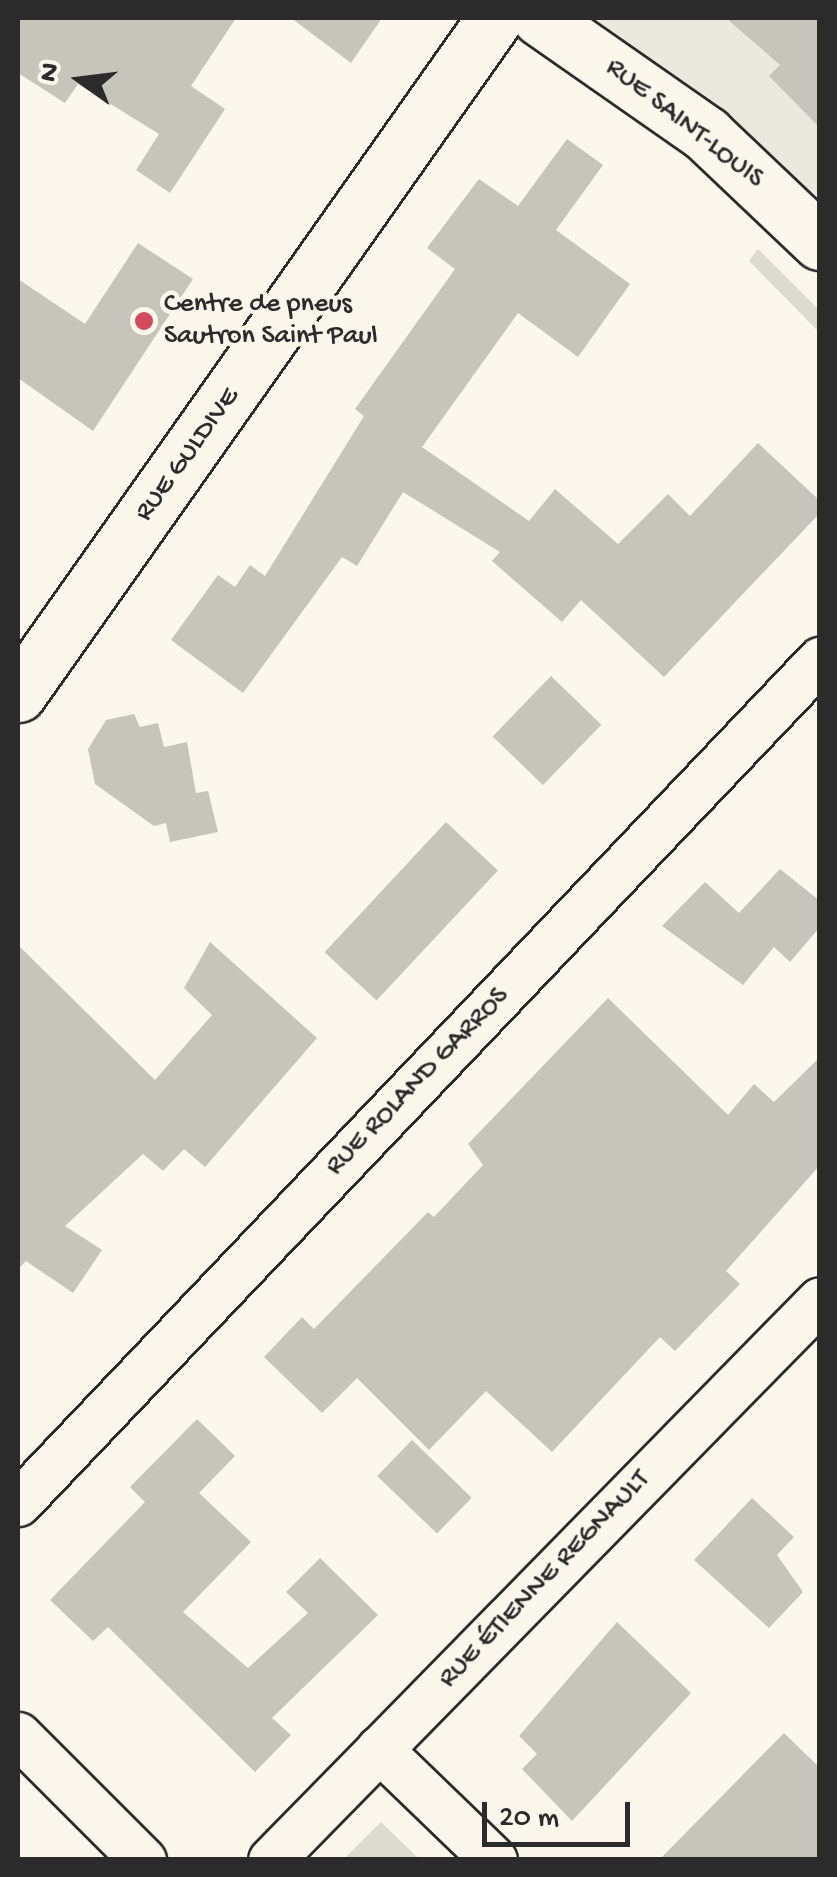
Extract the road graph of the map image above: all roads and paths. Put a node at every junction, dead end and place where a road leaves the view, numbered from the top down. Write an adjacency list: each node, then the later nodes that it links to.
1 (495, 18): 5 (street, RUE GULDIVE)
2 (540, 18): 3 (street, RUE SAINT-LOUIS)
3 (820, 242)
4 (820, 660): 7 (street, RUE ROLAND GARROS)
5 (18, 694)
6 (820, 1300): 9 (street, RUE ÉTIENNE REGNAULT)
7 (18, 1504)
8 (18, 1735): 10 (street)
9 (380, 1749): 11 (street, RUE ÉTIENNE REGNAULT); 12 (street)
10 (143, 1860)
11 (271, 1860)
12 (494, 1860)

